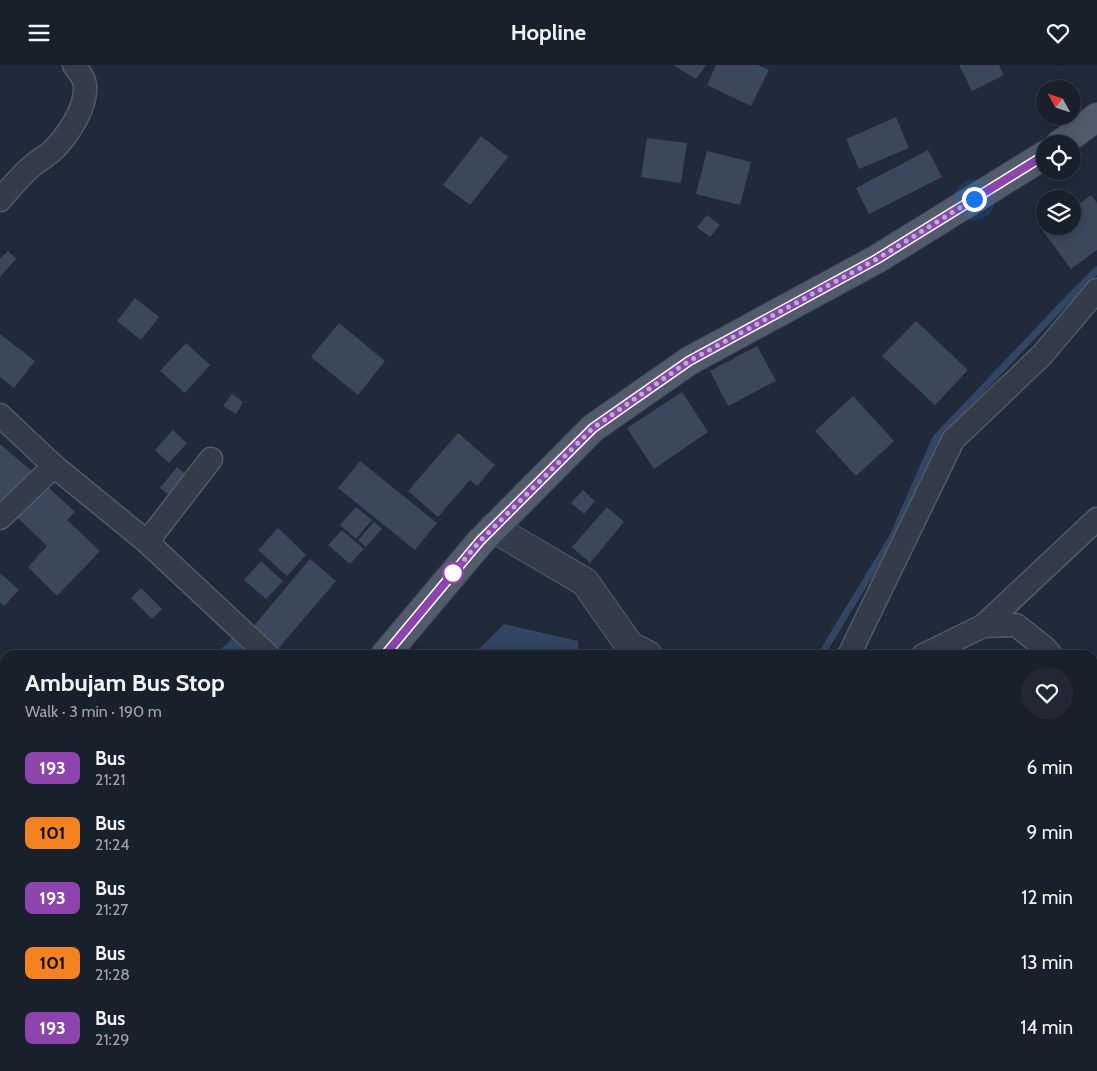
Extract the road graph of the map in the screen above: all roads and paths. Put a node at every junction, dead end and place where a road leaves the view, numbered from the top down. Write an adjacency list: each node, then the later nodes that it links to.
1 (74, 65): 5 (street)
2 (1097, 117): 3 (main road)
3 (1072, 135)
4 (1036, 161): 12 (main road)
5 (0, 200)
6 (1097, 290): 18 (street)
7 (0, 415): 9 (street)
8 (211, 459): 13 (street)
9 (54, 466): 10 (street); 13 (street)
10 (0, 518)
11 (1097, 519): 14 (street)
12 (493, 528): 16 (main road); 17 (street)
13 (147, 542): 15 (street)
14 (982, 626): 19 (street); 20 (street)
15 (263, 650)
16 (389, 650)
17 (638, 650)
18 (851, 650)
19 (934, 650)
20 (1047, 650)

